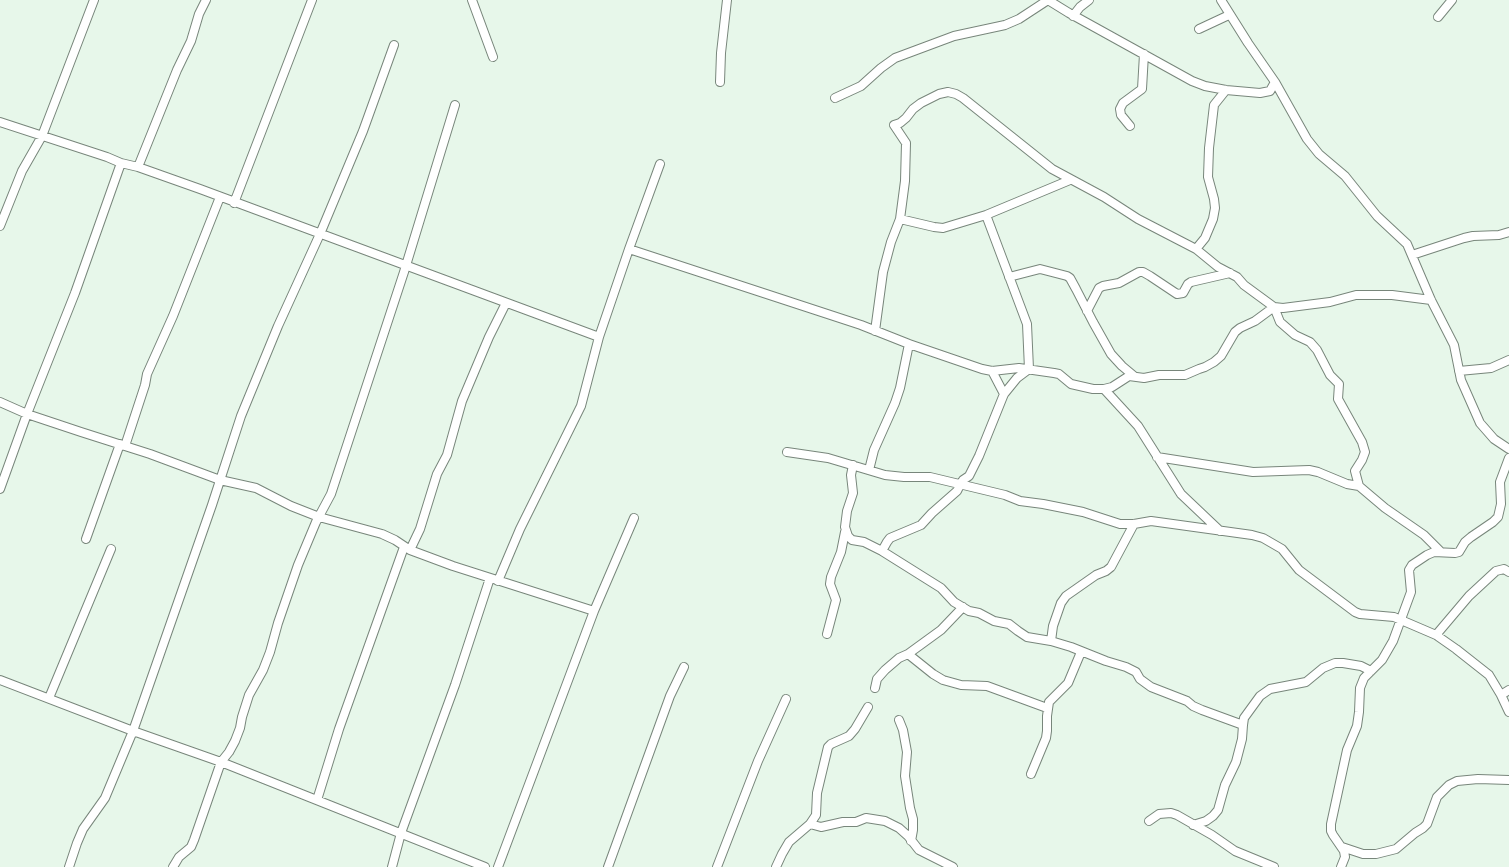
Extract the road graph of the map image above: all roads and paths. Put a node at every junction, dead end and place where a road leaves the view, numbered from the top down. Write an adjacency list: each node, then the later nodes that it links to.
1 (94, 0): 25 (street)
2 (206, 0): 28 (street)
3 (312, 0): 31 (street)
4 (472, 0): 15 (street)
5 (727, 0): 16 (street)
6 (1089, 0): 10 (street)
7 (1221, 0): 9 (street)
8 (1452, 0): 11 (street)
9 (1229, 15): 12 (street); 17 (street)
10 (1073, 16): 14 (street); 21 (street)
11 (1438, 17)
12 (1199, 29)
13 (394, 45): 36 (street)
14 (1144, 54): 18 (street); 24 (street)
15 (493, 57)
16 (720, 82)
17 (1275, 82): 19 (street); 20 (street)
18 (1226, 90): 19 (street); 38 (street)
19 (1270, 91): 20 (street)
20 (1282, 94): 39 (street)
21 (835, 98)
22 (455, 105): 40 (street)
23 (0, 122): 25 (street)
24 (1130, 126)
25 (42, 136): 26 (street); 34 (street)
26 (121, 163): 28 (street); 58 (street)
27 (660, 164): 37 (street)
28 (138, 167): 30 (street)
29 (1070, 180): 32 (street); 33 (street); 38 (street)
30 (220, 197): 31 (street); 59 (street)
31 (234, 203): 36 (street)
32 (986, 215): 33 (street); 42 (street)
33 (900, 219): 47 (street)
34 (0, 226)
35 (1509, 232): 39 (street)
36 (320, 234): 40 (street); 66 (street)
37 (629, 249): 47 (street); 48 (street)
38 (1196, 249): 41 (street)
39 (1412, 255): 43 (street)
40 (405, 266): 44 (street); 70 (street)
41 (1230, 273): 45 (street); 46 (street)
42 (1009, 277): 46 (street); 51 (street)
43 (1431, 300): 45 (street); 53 (street)
44 (506, 303): 48 (street); 77 (street)
45 (1274, 307): 54 (street); 68 (street)
46 (1087, 311): 54 (street)
47 (875, 331): 49 (street)
48 (599, 337): 82 (street)
49 (909, 344): 52 (street); 65 (street)
50 (1509, 360): 53 (street)
51 (1029, 369): 52 (street); 55 (street); 56 (street)
52 (992, 371): 56 (street)
53 (1459, 371): 60 (street)
54 (1134, 376): 55 (street)
55 (1104, 389): 62 (street)
56 (1004, 394): 67 (street)
57 (0, 402): 58 (street)
58 (27, 414): 59 (street); 69 (street)
59 (123, 445): 66 (street); 75 (street)
60 (1509, 449)
61 (787, 452): 64 (street)
62 (1157, 457): 68 (street); 74 (street)
63 (1509, 458): 79 (street)
64 (853, 465): 65 (street); 73 (street)
65 (869, 470): 67 (street)
66 (220, 480): 70 (street); 104 (street)
67 (960, 485): 72 (street); 78 (street)
68 (1359, 486): 79 (street)
69 (0, 489)
70 (319, 517): 77 (street); 105 (street)
71 (634, 518): 84 (street)
72 (1134, 524): 74 (street); 88 (street)
73 (846, 531): 78 (street); 86 (street)
74 (1220, 531): 85 (street)
75 (86, 539)
76 (111, 549): 97 (street)
77 (407, 549): 81 (street); 108 (street)
78 (882, 551): 83 (street)
79 (1440, 552): 85 (street)
80 (1509, 572): 87 (street)
81 (490, 578): 82 (street); 112 (street)
82 (498, 581): 84 (street)
83 (963, 607): 88 (street); 90 (street)
84 (594, 611): 119 (street)
85 (1401, 621): 87 (street); 92 (street)
86 (827, 634)
87 (1436, 635): 96 (street)
88 (1051, 641): 89 (street)
89 (1081, 652): 100 (street); 103 (street)
90 (908, 654): 94 (street); 100 (street)
91 (684, 667): 120 (street)
92 (1371, 671): 103 (street); 114 (street)
93 (0, 680): 97 (street)
94 (875, 688)
95 (1509, 690): 96 (street)
96 (1501, 695): 101 (street)
97 (50, 698): 104 (street)
98 (786, 699): 121 (street)
99 (867, 708): 110 (street)
100 (1047, 708): 106 (street)
101 (1509, 712)
102 (900, 720): 113 (street)
103 (1243, 725): 111 (street)
104 (133, 731): 105 (street); 115 (street)
105 (221, 762): 108 (street); 116 (street)
106 (1031, 774)
107 (1509, 780): 114 (street)
108 (317, 800): 112 (street)
109 (1149, 821): 111 (street)
110 (810, 824): 113 (street); 122 (street)
111 (1193, 825): 124 (street)
112 (400, 833): 117 (street); 118 (street)
113 (911, 841): 123 (street)
114 (1341, 846): 125 (street)
115 (69, 867)
116 (173, 867)
117 (392, 867)
118 (485, 867)
119 (498, 867)
120 (608, 867)
121 (717, 867)
122 (776, 867)
123 (953, 867)
124 (1274, 867)
125 (1341, 867)

